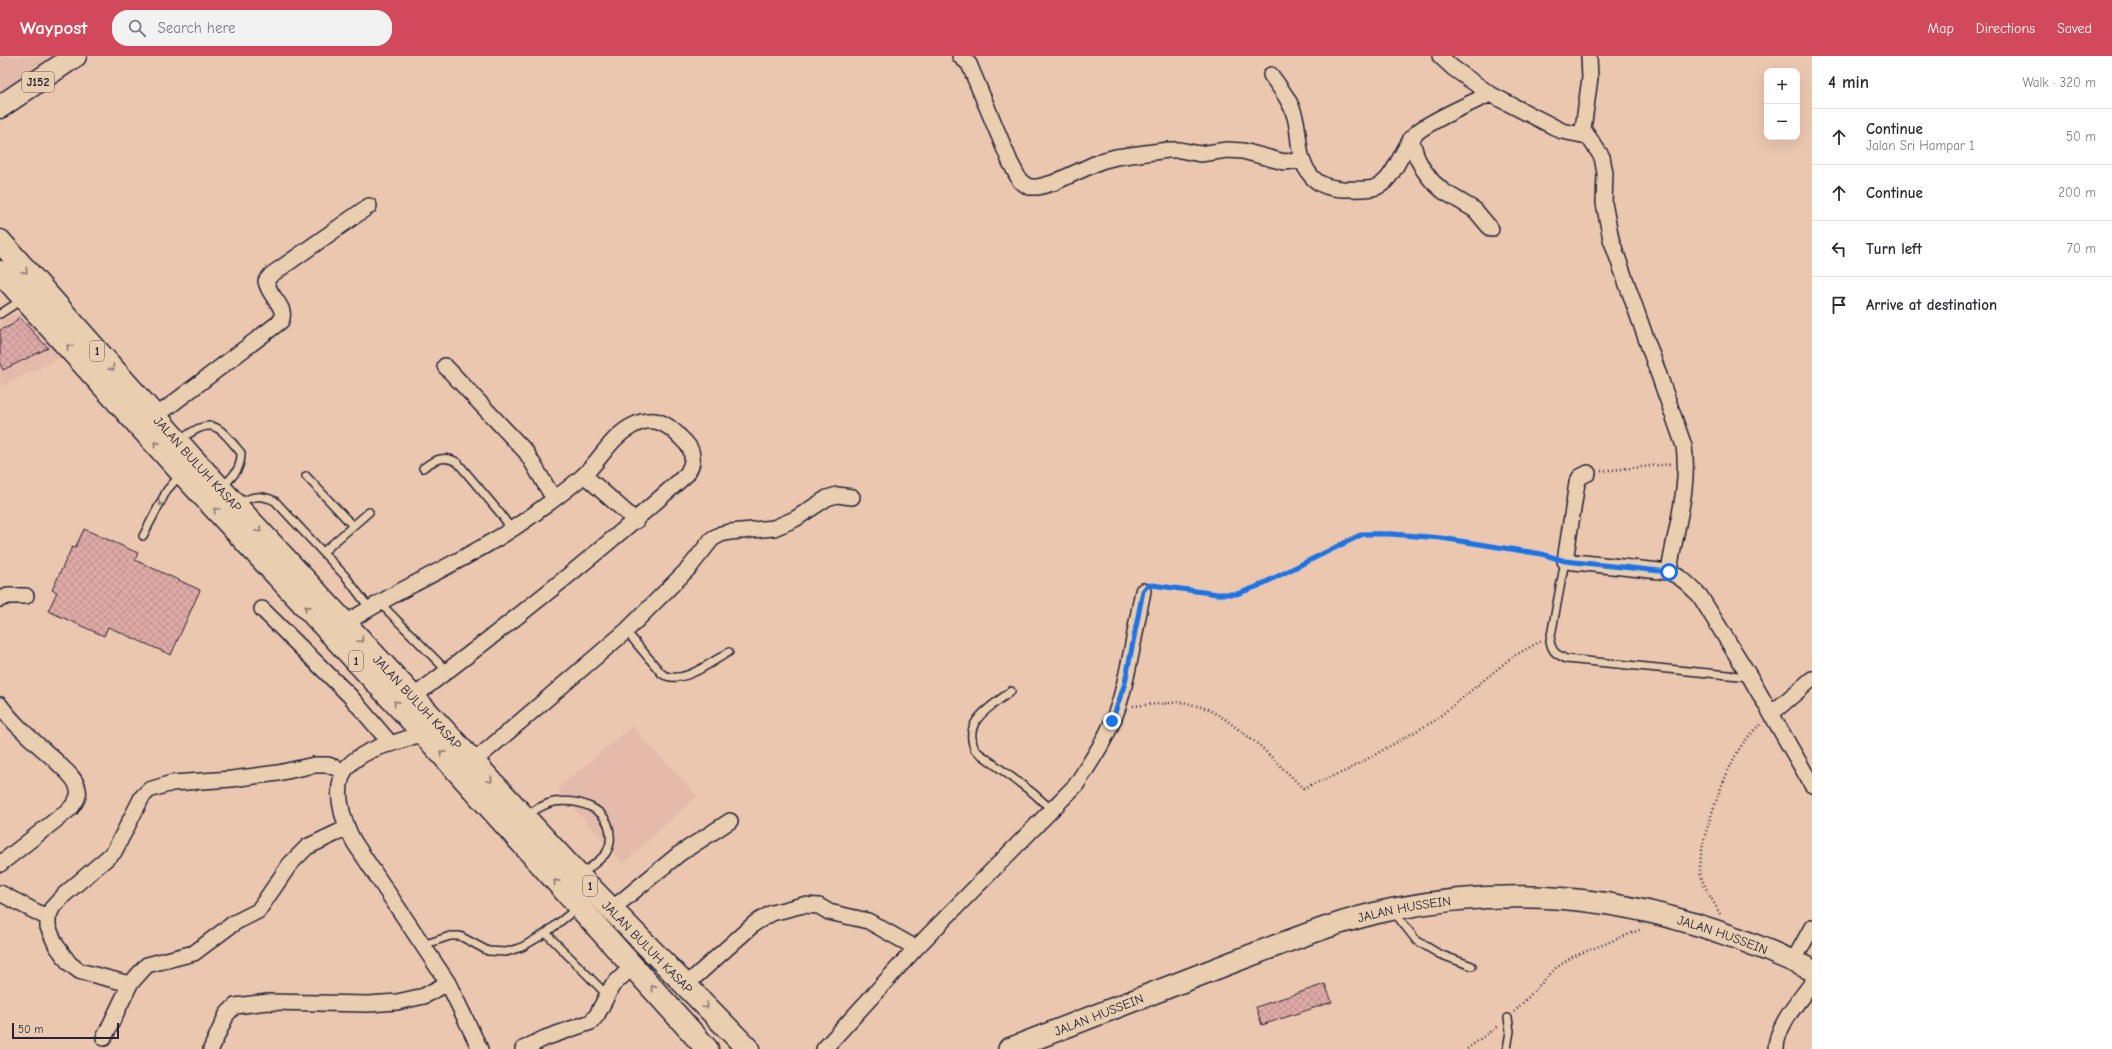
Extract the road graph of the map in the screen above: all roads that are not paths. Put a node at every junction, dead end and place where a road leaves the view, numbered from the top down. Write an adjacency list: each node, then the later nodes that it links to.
1 (960, 56): 10 (street)
2 (1440, 56): 6 (street)
3 (1589, 56): 8 (street)
4 (63, 59): 7 (main road, J152)
5 (1271, 75): 10 (street)
6 (1490, 94): 8 (street); 9 (street)
7 (0, 107)
8 (1587, 136): 36 (street)
9 (1411, 138): 10 (street); 12 (street)
10 (1302, 160)
11 (369, 206): 18 (street)
12 (1491, 229)
13 (0, 241): 18 (main road, JALAN BULUH KASAP / 1, one-way to 18)
14 (0, 273): 15 (main road, JALAN BULUH KASAP / 1)
15 (24, 298): 16 (lane); 21 (main road, JALAN BULUH KASAP / 1, one-way to 15)
16 (0, 314)
17 (445, 366): 27 (street)
18 (155, 417): 19 (main road, JALAN BULUH KASAP / 1)
19 (178, 442): 25 (main road, JALAN BULUH KASAP / 1); 25 (lane)
20 (423, 468): 32 (lane)
21 (182, 472): 33 (lane, one-way to 33); 52 (main road, JALAN BULUH KASAP / 1, one-way to 21)
22 (1588, 473): 35 (street)
23 (584, 475): 27 (street); 30 (street); 30 (street)
24 (306, 476): 31 (lane)
25 (220, 489): 28 (main road, JALAN BULUH KASAP / 1)
26 (852, 497): 43 (street)
27 (554, 498): 32 (street)
28 (236, 506): 34 (lane); 42 (main road, JALAN BULUH KASAP / 1, one-way to 42)
29 (369, 512): 31 (lane)
30 (636, 521): 45 (street)
31 (353, 526): 34 (lane)
32 (512, 530): 40 (street)
33 (143, 536)
34 (323, 552): 40 (lane)
35 (1565, 561): 36 (street); 46 (lane)
36 (1669, 572): 46 (street)
37 (1143, 591): 57 (street)
38 (26, 596): 39 (street)
39 (0, 599)
40 (375, 606): 42 (street); 45 (lane)
41 (262, 609): 53 (street)
42 (345, 623): 49 (main road, JALAN BULUH KASAP / 1, one-way to 49)
43 (626, 631): 44 (lane); 54 (street)
44 (729, 652)
45 (447, 671): 49 (street)
46 (1750, 677): 51 (street)
47 (1812, 679): 51 (street)
48 (1011, 691): 57 (lane)
49 (413, 697): 54 (main road, JALAN BULUH KASAP / 1)
50 (0, 705): 61 (street)
51 (1771, 714): 56 (street)
52 (422, 732): 53 (street); 64 (main road, JALAN BULUH KASAP / 1, one-way to 52)
53 (391, 744): 55 (street)
54 (473, 762): 58 (main road, JALAN BULUH KASAP / 1, one-way to 58)
55 (344, 770): 60 (street); 67 (street)
56 (1812, 785)
57 (1052, 810): 71 (street)
58 (524, 817): 62 (main road, JALAN BULUH KASAP / 1); 62 (lane)
59 (730, 821): 66 (street)
60 (347, 828): 70 (street); 78 (street)
61 (0, 864)
62 (580, 876): 66 (main road, JALAN BULUH KASAP / 1)
63 (0, 893): 67 (street)
64 (578, 907): 68 (lane); 73 (main road, JALAN BULUH KASAP / 1)
65 (1392, 909): 72 (main road, JALAN HUSSEIN); 74 (lane); 89 (main road, JALAN HUSSEIN)
66 (612, 910): 79 (main road, JALAN BULUH KASAP / 1)
67 (48, 918): 78 (street)
68 (546, 933): 70 (lane); 80 (lane)
69 (1810, 935): 72 (street)
70 (423, 945): 76 (street)
71 (916, 948): 79 (street); 88 (street)
72 (1793, 962): 75 (main road, JALAN HUSSEIN)
73 (633, 966): 80 (street); 86 (main road, JALAN BULUH KASAP / 1, one-way to 73)
74 (1472, 966)
75 (1812, 970)
76 (448, 983): 83 (street); 84 (street)
77 (1812, 983): 91 (street)
78 (130, 984): 82 (street)
79 (686, 985): 87 (main road, JALAN BULUH KASAP / 1, one-way to 87)
80 (607, 995): 85 (street)
81 (1508, 1018): 90 (lane)
82 (104, 1038)
83 (211, 1049)
84 (480, 1049)
85 (524, 1049)
86 (707, 1049)
87 (748, 1049)
88 (824, 1049)
89 (1009, 1049)
90 (1507, 1049)
91 (1776, 1049)

